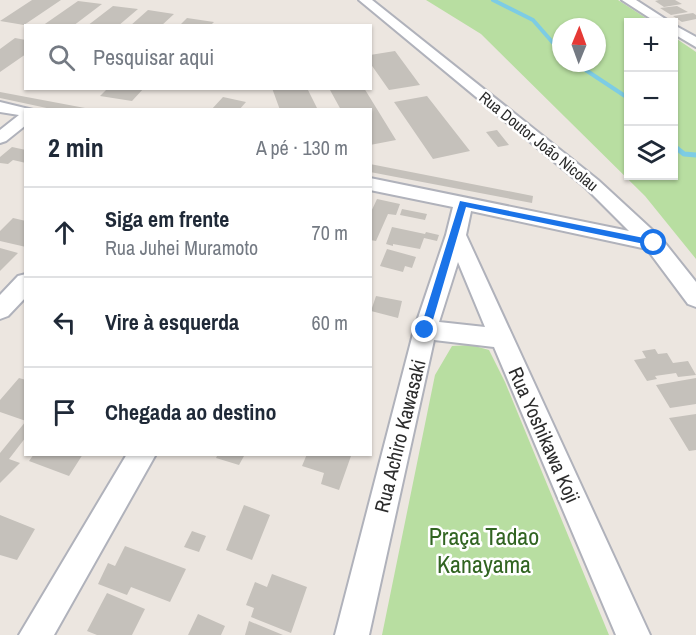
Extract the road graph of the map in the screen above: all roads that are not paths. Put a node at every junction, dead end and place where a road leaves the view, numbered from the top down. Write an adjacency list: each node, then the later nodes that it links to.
1 (365, 0): 13 (street, Rua Doutor João Nicolau)
2 (628, 0): 3 (street)
3 (657, 18)
4 (678, 32): 5 (street)
5 (696, 43)
6 (0, 106): 7 (street)
7 (24, 111)
8 (24, 119): 9 (street)
9 (0, 138)
10 (372, 184): 11 (street)
11 (463, 203): 12 (street, Rua Achiro Kawasaki); 13 (street)
12 (456, 235): 17 (street, Rua Achiro Kawasaki); 18 (street, Rua Yoshikawa Koji)
13 (654, 243): 15 (street, Rua Doutor João Nicolau)
14 (24, 284): 16 (street)
15 (696, 298)
16 (0, 310)
17 (425, 330): 18 (street); 21 (street, Rua Achiro Kawasaki)
18 (501, 338): 22 (street, Rua Yoshikawa Koji)
19 (142, 456): 20 (street)
20 (36, 635)
21 (352, 635)
22 (633, 635)

